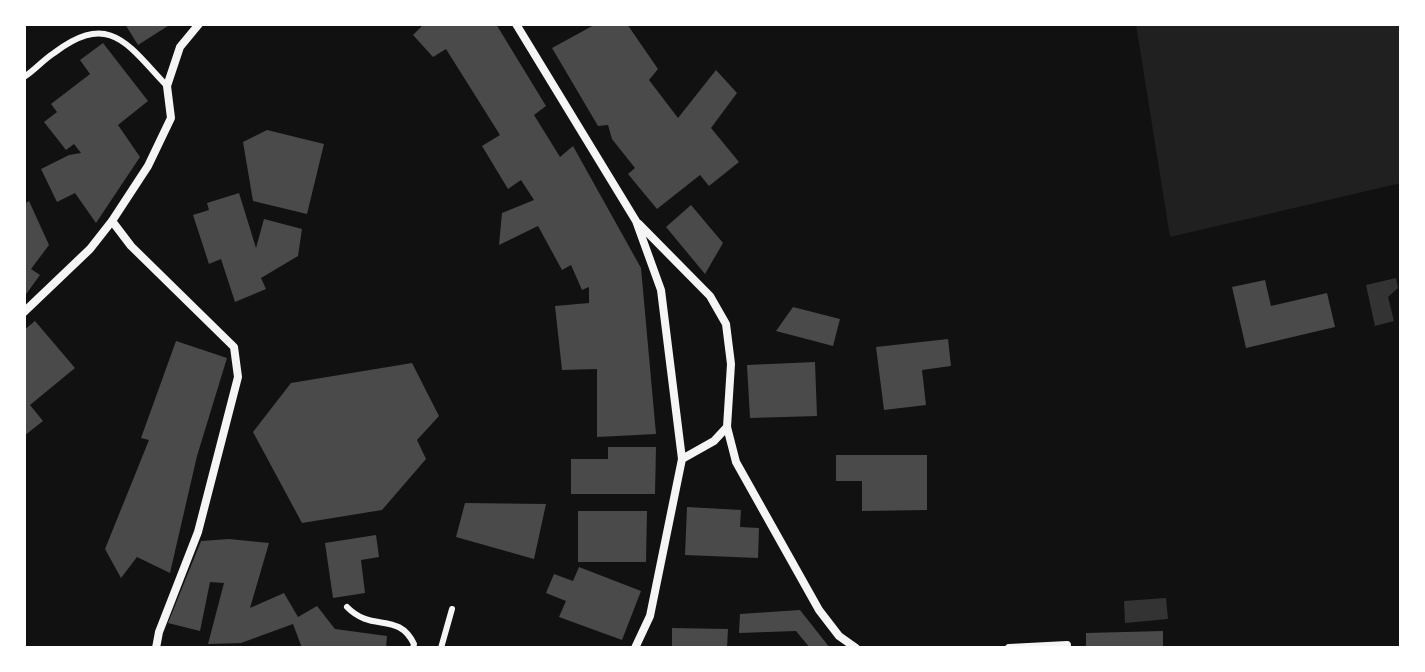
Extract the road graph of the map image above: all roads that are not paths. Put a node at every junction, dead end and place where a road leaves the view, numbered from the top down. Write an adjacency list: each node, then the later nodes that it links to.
1 (199, 24): 4 (street)
2 (516, 24): 6 (street)
3 (24, 77): 4 (lane)
4 (167, 86): 5 (street)
5 (112, 221): 7 (street); 13 (street)
6 (636, 221): 8 (street); 9 (street)
7 (24, 312)
8 (727, 427): 9 (street); 17 (street)
9 (682, 459): 16 (street)
10 (347, 607): 14 (lane)
11 (452, 609): 15 (lane)
12 (1067, 645): 18 (street)
13 (156, 648)
14 (413, 648)
15 (441, 648)
16 (635, 648)
17 (856, 648)
18 (1009, 648)

